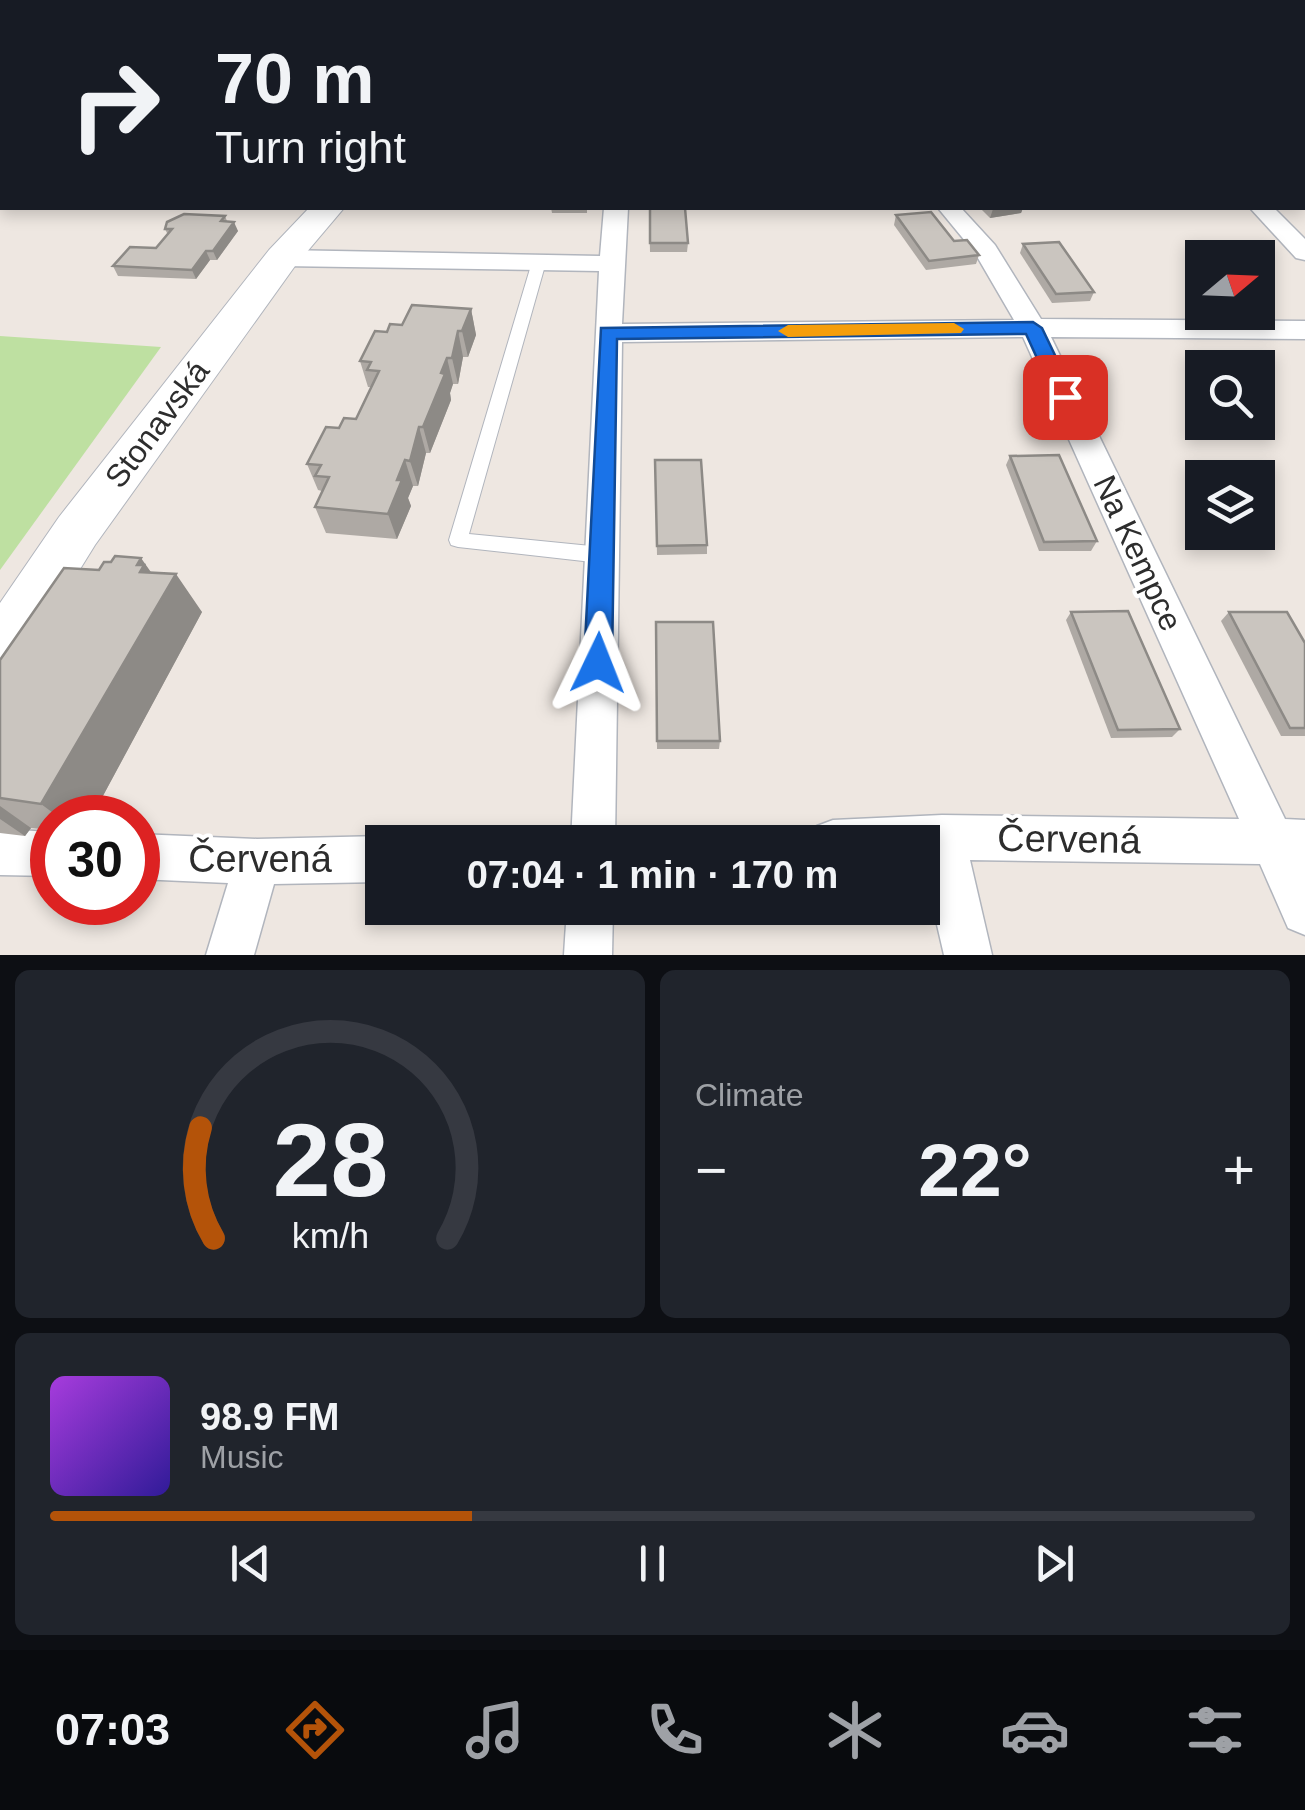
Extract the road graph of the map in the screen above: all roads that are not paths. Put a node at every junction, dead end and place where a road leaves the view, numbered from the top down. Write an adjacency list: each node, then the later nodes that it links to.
1 (325, 210): 6 (main road, Stonavská)
2 (616, 210): 8 (street)
3 (951, 210): 9 (street, Na Kempce)
4 (1264, 210): 5 (street)
5 (1305, 253)
6 (282, 258): 7 (street); 13 (main road, Stonavská)
7 (539, 262): 8 (street); 12 (lane)
8 (613, 264): 11 (street)
9 (1033, 328): 10 (street); 11 (street); 16 (street, Na Kempce)
10 (1305, 330)
11 (608, 332): 12 (street)
12 (601, 555): 14 (street)
13 (0, 649)
14 (593, 825)
15 (942, 837): 16 (street, Červená); 26 (street)
16 (1289, 842): 22 (street, Na Kempce)
17 (0, 852): 18 (street)
18 (30, 853)
19 (160, 858): 21 (street, Červená)
20 (365, 859): 21 (street, Červená)
21 (257, 862): 24 (street)
22 (1305, 912)
23 (589, 925): 25 (street)
24 (230, 955)
25 (588, 955)
26 (968, 955)

